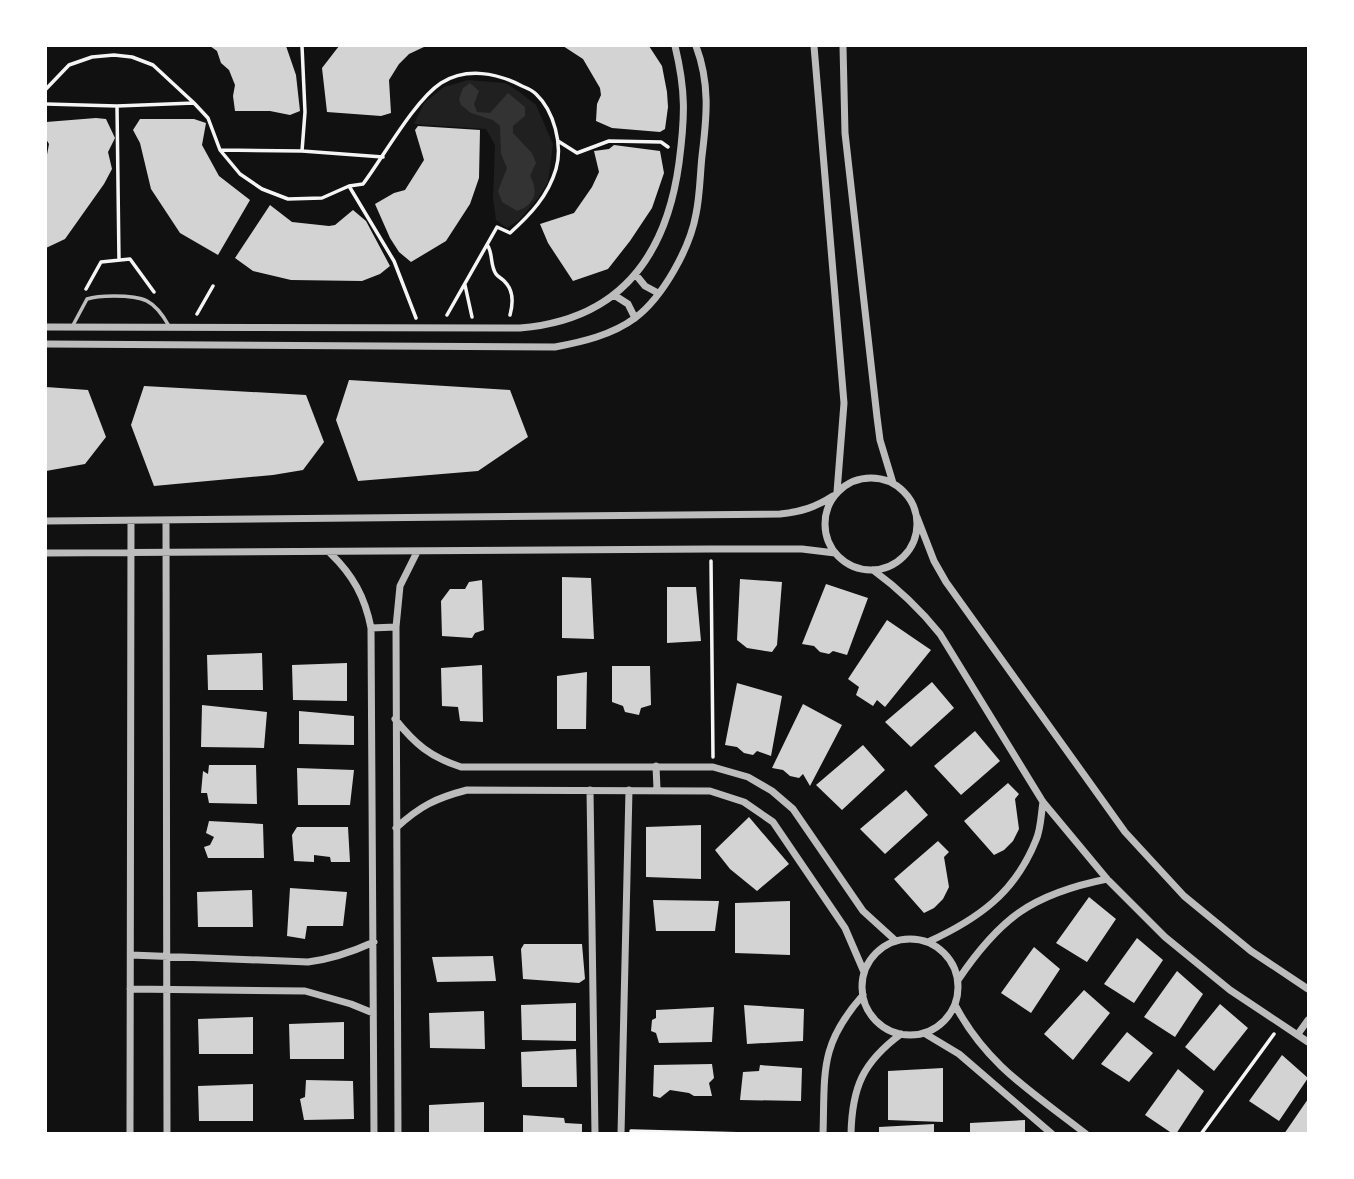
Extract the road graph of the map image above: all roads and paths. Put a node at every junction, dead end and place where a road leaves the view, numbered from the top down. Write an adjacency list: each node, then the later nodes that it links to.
1 (302, 46): 12 (path)
2 (675, 46): 13 (street)
3 (696, 46): 21 (street)
4 (814, 46): 34 (street)
5 (843, 46): 33 (street)
6 (46, 89): 7 (path)
7 (194, 103): 9 (path); 11 (path)
8 (46, 104): 9 (path)
9 (117, 106): 17 (path)
10 (558, 141): 13 (path); 14 (path); 16 (path)
11 (220, 150): 12 (path); 15 (path)
12 (302, 151): 14 (path)
13 (680, 155): 18 (street)
14 (383, 157): 15 (path)
15 (349, 186): 28 (path)
16 (488, 246): 19 (path); 31 (path)
17 (119, 260)
18 (636, 275): 21 (street); 22 (street)
19 (465, 285): 29 (path); 30 (path)
20 (213, 286): 26 (path)
21 (658, 293): 23 (street)
22 (614, 295): 23 (street); 31 (street)
23 (635, 318): 32 (street)
24 (46, 327): 25 (street)
25 (72, 327): 27 (street); 27 (lane)
26 (190, 327): 27 (street); 28 (street)
27 (170, 328)
28 (421, 328): 29 (street)
29 (439, 328): 30 (street)
30 (482, 328): 31 (street)
31 (497, 328)
32 (46, 344)
33 (893, 483): 34 (street); 35 (street)
34 (835, 494): 37 (street); 45 (street)
35 (917, 517): 46 (street); 66 (street)
36 (46, 521): 38 (street)
37 (166, 521): 38 (street); 41 (street)
38 (131, 522): 40 (street)
39 (711, 549): 43 (street); 45 (street); 51 (path)
40 (130, 552): 41 (street); 44 (street); 61 (street)
41 (167, 552): 42 (street); 62 (street)
42 (329, 552): 43 (street); 47 (street)
43 (416, 552): 48 (street)
44 (46, 553)
45 (835, 553): 46 (street)
46 (873, 570): 55 (street)
47 (372, 628): 48 (street); 59 (street)
48 (396, 628): 49 (street)
49 (395, 719): 50 (street); 56 (street)
50 (656, 766): 51 (street); 52 (street)
51 (713, 767): 58 (street)
52 (657, 789): 54 (street); 63 (street)
53 (590, 790): 54 (street); 56 (street); 82 (street)
54 (629, 790): 77 (street)
55 (1043, 802): 57 (street); 60 (street)
56 (396, 828): 81 (street)
57 (1107, 880): 64 (street); 72 (street)
58 (896, 941): 60 (street); 63 (street)
59 (374, 942): 62 (street); 70 (street)
60 (928, 942): 64 (street)
61 (131, 955): 62 (street); 65 (street)
62 (167, 957): 67 (street)
63 (864, 972): 68 (street)
64 (958, 980): 69 (street)
65 (130, 989): 67 (street); 78 (street)
66 (1308, 989)
67 (167, 990): 70 (street); 79 (street)
68 (863, 995): 74 (street); 84 (street)
69 (955, 1005): 73 (street); 87 (street)
70 (373, 1013): 80 (street)
71 (1308, 1020): 75 (street)
72 (1281, 1023): 75 (street); 88 (path)
73 (924, 1033): 74 (street); 86 (street)
74 (901, 1034): 85 (street)
75 (1298, 1034): 76 (street)
76 (1308, 1042)
77 (621, 1132): 83 (path)
78 (130, 1133)
79 (167, 1133)
80 (374, 1133)
81 (398, 1133)
82 (595, 1133)
83 (747, 1133)
84 (824, 1133)
85 (851, 1133)
86 (1050, 1133)
87 (1086, 1133)
88 (1201, 1133)

